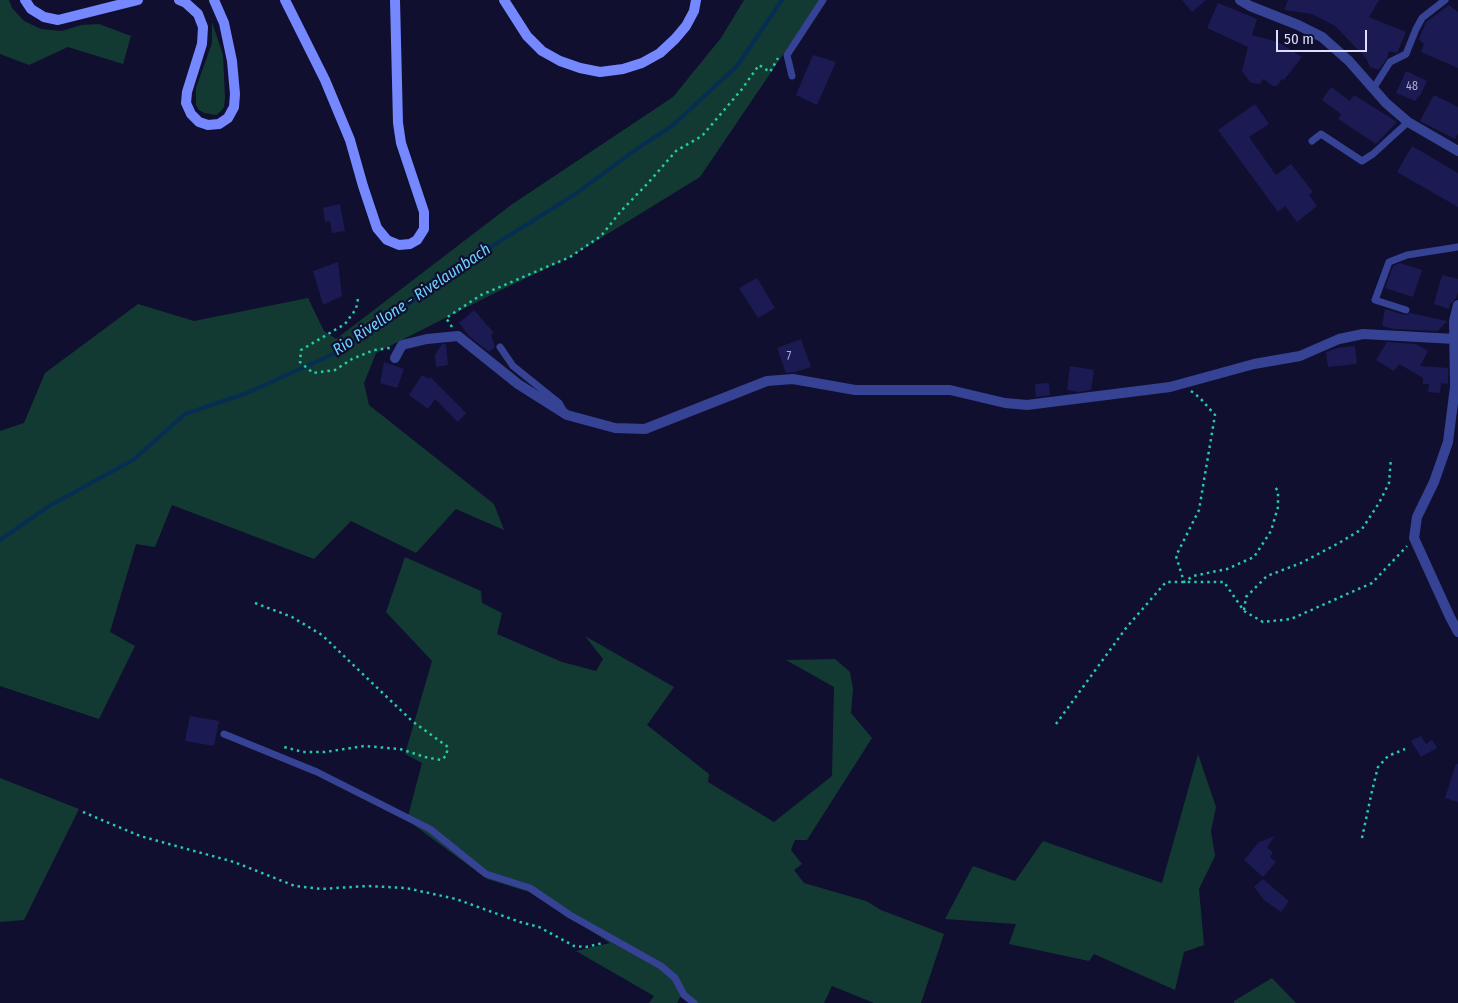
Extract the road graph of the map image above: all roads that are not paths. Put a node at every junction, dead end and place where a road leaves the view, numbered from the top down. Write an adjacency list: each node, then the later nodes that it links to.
1 (25, 0): 2 (main road)
2 (138, 0)
3 (179, 0): 4 (main road)
4 (214, 0)
5 (285, 0): 6 (main road)
6 (395, 0)
7 (504, 0): 8 (main road)
8 (696, 0)
9 (823, 0): 12 (lane)
10 (1240, 0): 13 (street)
11 (1445, 0): 13 (lane)
12 (792, 76)
13 (1373, 89): 14 (street)
14 (1408, 122): 15 (lane); 16 (street)
15 (1312, 141)
16 (1458, 151)
17 (1458, 247): 19 (lane)
18 (1458, 306): 20 (street)
19 (1406, 310)
20 (1455, 339): 23 (street); 24 (street)
21 (500, 347): 23 (lane)
22 (395, 358): 23 (street)
23 (567, 415)
24 (1458, 632)
25 (224, 734): 26 (lane)
26 (694, 1003)

